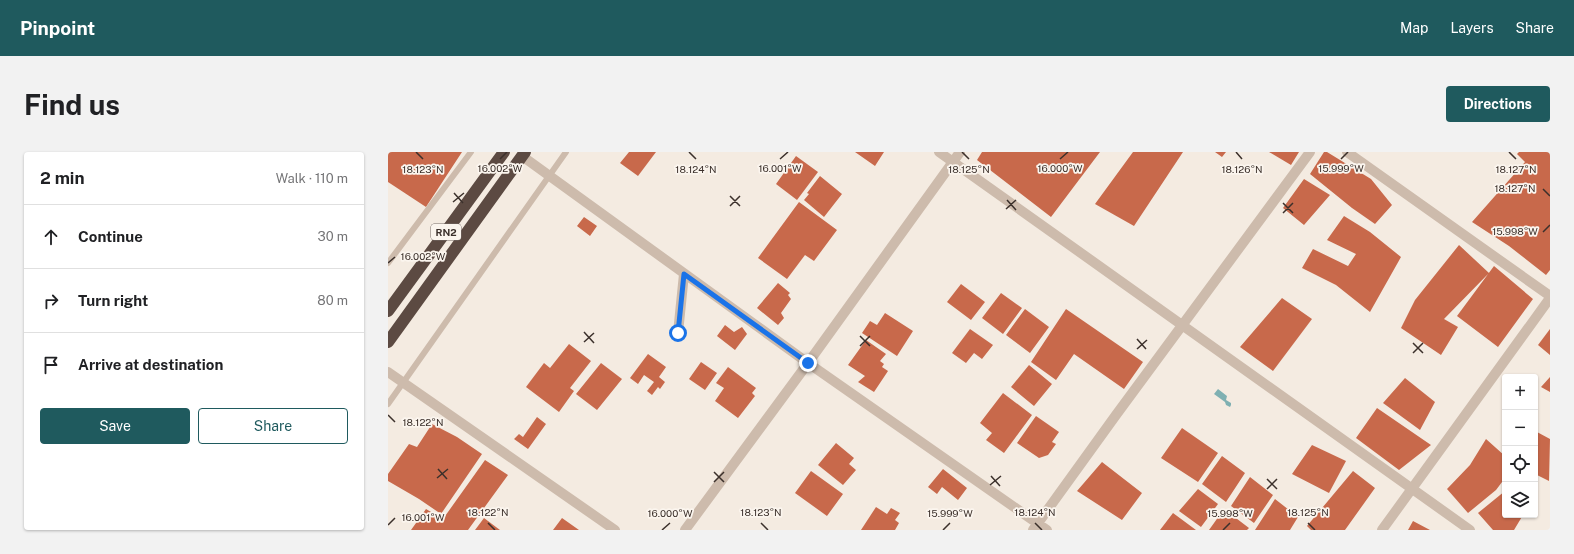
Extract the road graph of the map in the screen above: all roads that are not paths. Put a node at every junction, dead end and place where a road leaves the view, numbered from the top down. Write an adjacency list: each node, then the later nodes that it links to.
1 (470, 152): 11 (lane)
2 (504, 152): 14 (highway, RN2)
3 (566, 152): 10 (lane)
4 (939, 152): 9 (street)
5 (960, 152): 9 (street)
6 (1310, 152): 15 (street)
7 (1347, 152): 13 (street)
8 (523, 154): 10 (street); 17 (highway, RN2)
9 (953, 162): 15 (street); 18 (street)
10 (549, 176): 12 (street); 20 (lane)
11 (388, 263)
12 (684, 274): 16 (street); 18 (street)
13 (1550, 297): 22 (street)
14 (388, 311)
15 (1182, 325): 22 (street); 23 (street)
16 (678, 333)
17 (388, 342)
18 (808, 363): 23 (street); 25 (street)
19 (388, 372): 20 (street)
20 (404, 383): 21 (lane); 24 (street)
21 (388, 404)
22 (1412, 489): 27 (street); 28 (street)
23 (1035, 527): 26 (street)
24 (615, 530)
25 (685, 530)
26 (1047, 530)
27 (1382, 530)
28 (1470, 530)

